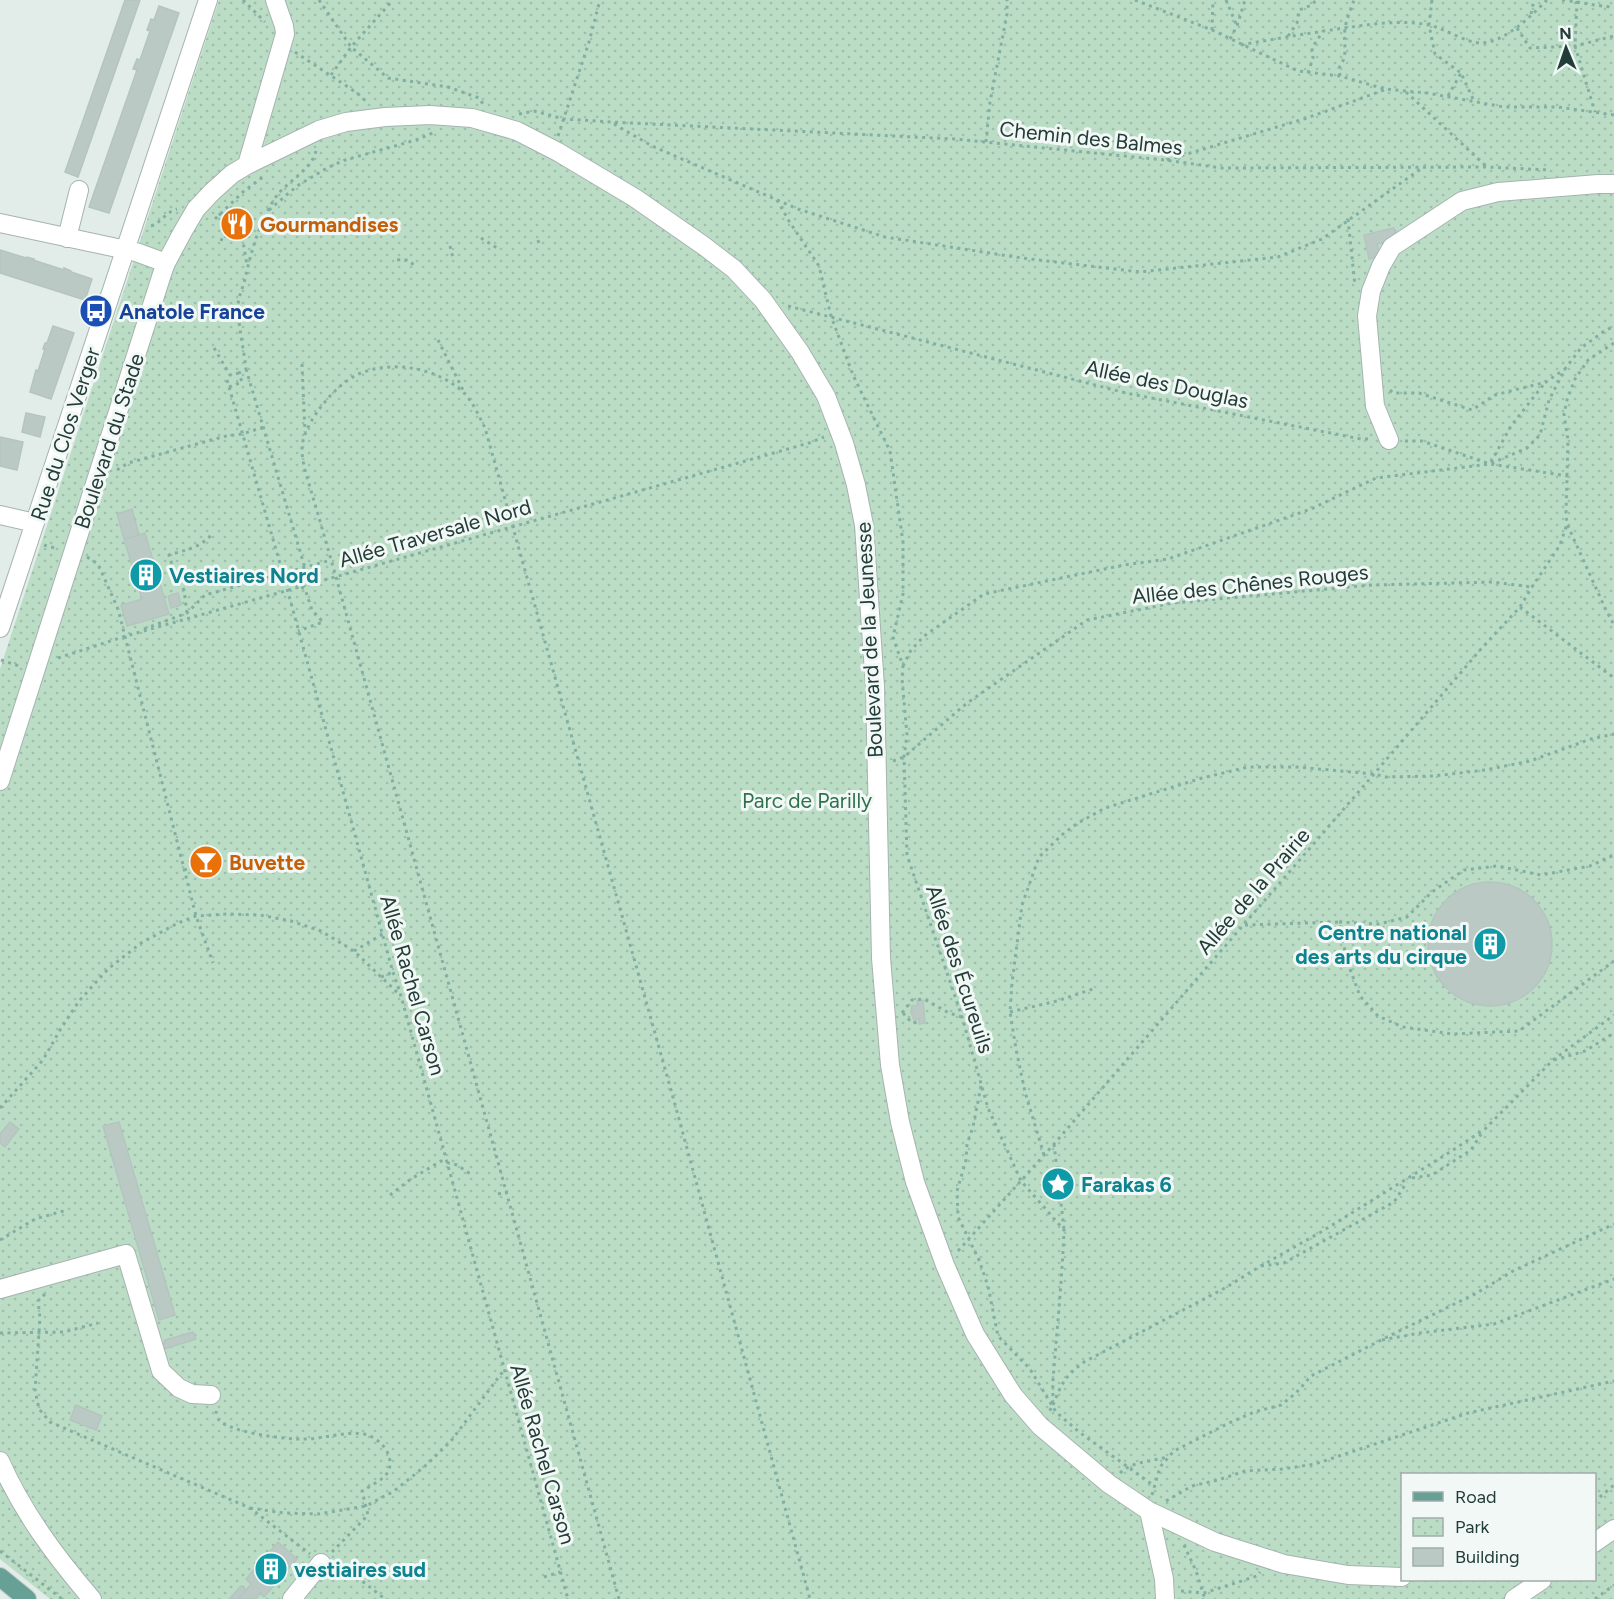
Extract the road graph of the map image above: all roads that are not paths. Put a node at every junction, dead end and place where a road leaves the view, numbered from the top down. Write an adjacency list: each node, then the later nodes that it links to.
1 (207, 0): 9 (street, Rue du Clos Verger)
2 (275, 0): 4 (street)
3 (385, 117): 4 (street, Boulevard du Stade); 19 (street, Boulevard de la Jeunesse)
4 (247, 165): 10 (street, Boulevard du Stade)
5 (1614, 184): 11 (street)
6 (79, 190): 8 (street)
7 (0, 223): 8 (street)
8 (67, 238): 9 (street)
9 (125, 250): 10 (street); 13 (street, Rue du Clos Verger)
10 (166, 264): 15 (street, Boulevard du Stade)
11 (1389, 440)
12 (0, 515): 13 (street)
13 (35, 523): 14 (street, Rue du Clos Verger)
14 (0, 628)
15 (0, 781)
16 (0, 1288): 17 (street)
17 (211, 1395)
18 (0, 1461): 28 (street)
19 (1149, 1511): 23 (street, Boulevard de la Jeunesse); 26 (street)
20 (1614, 1529): 21 (street)
21 (1596, 1542)
22 (321, 1563): 29 (street)
23 (1401, 1576)
24 (0, 1577): 27 (main road)
25 (1541, 1581): 30 (street)
26 (1165, 1594)
27 (27, 1599)
28 (92, 1599)
29 (292, 1599)
30 (1514, 1599)

